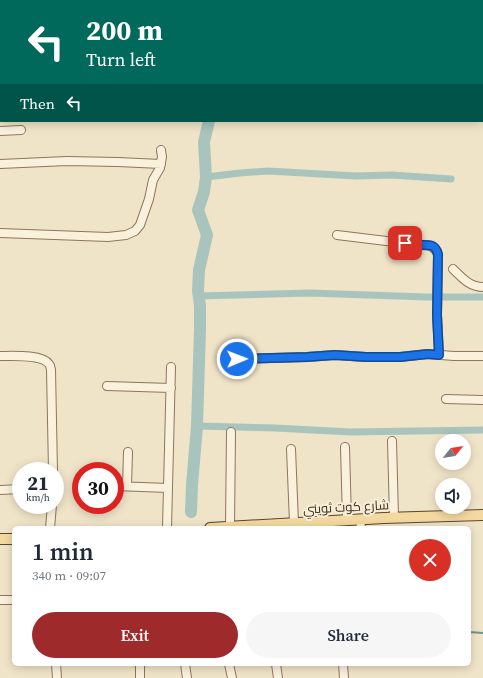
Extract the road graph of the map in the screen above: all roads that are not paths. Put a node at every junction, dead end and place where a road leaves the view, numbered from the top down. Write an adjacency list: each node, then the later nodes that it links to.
1 (21, 130): 2 (street)
2 (0, 131)
3 (161, 150): 5 (street)
4 (0, 164): 5 (street)
5 (161, 164): 6 (street)
6 (0, 233)
7 (337, 235): 10 (street)
8 (453, 269): 9 (street)
9 (483, 287)
10 (439, 355): 12 (street); 13 (street)
11 (0, 356): 24 (street)
12 (483, 356)
13 (237, 359)
14 (171, 366): 16 (street)
15 (107, 386): 16 (street)
16 (171, 388): 26 (street)
17 (446, 400): 18 (street)
18 (483, 400)
19 (230, 432): 38 (street)
20 (392, 441): 31 (street)
21 (345, 448): 32 (street)
22 (291, 450): 33 (street)
23 (128, 452): 25 (street)
24 (53, 462)
25 (127, 486): 26 (street)
26 (168, 488): 37 (street)
27 (12, 489): 28 (street)
28 (0, 490)
29 (51, 514): 36 (street)
30 (483, 515): 31 (main road, شارع كوت ثويني)
31 (394, 517): 34 (main road, شارع كوت ثويني)
32 (347, 520): 34 (main road, شارع كوت ثويني); 35 (main road, شارع كوت ثويني)
33 (294, 523): 35 (main road, شارع كوت ثويني); 39 (main road, شارع كوت ثويني)
34 (360, 524)
35 (308, 525)
36 (50, 526)
37 (167, 526)
38 (232, 526)
39 (266, 526)
40 (0, 539): 41 (main road)
41 (12, 539)
42 (0, 600): 43 (street)
43 (12, 600)
44 (56, 666): 50 (street)
45 (140, 666): 51 (street)
46 (185, 666): 52 (street)
47 (229, 666): 53 (street)
48 (276, 666): 54 (street)
49 (343, 666): 55 (street)
50 (57, 678)
51 (140, 678)
52 (187, 678)
53 (232, 678)
54 (278, 678)
55 (344, 678)

